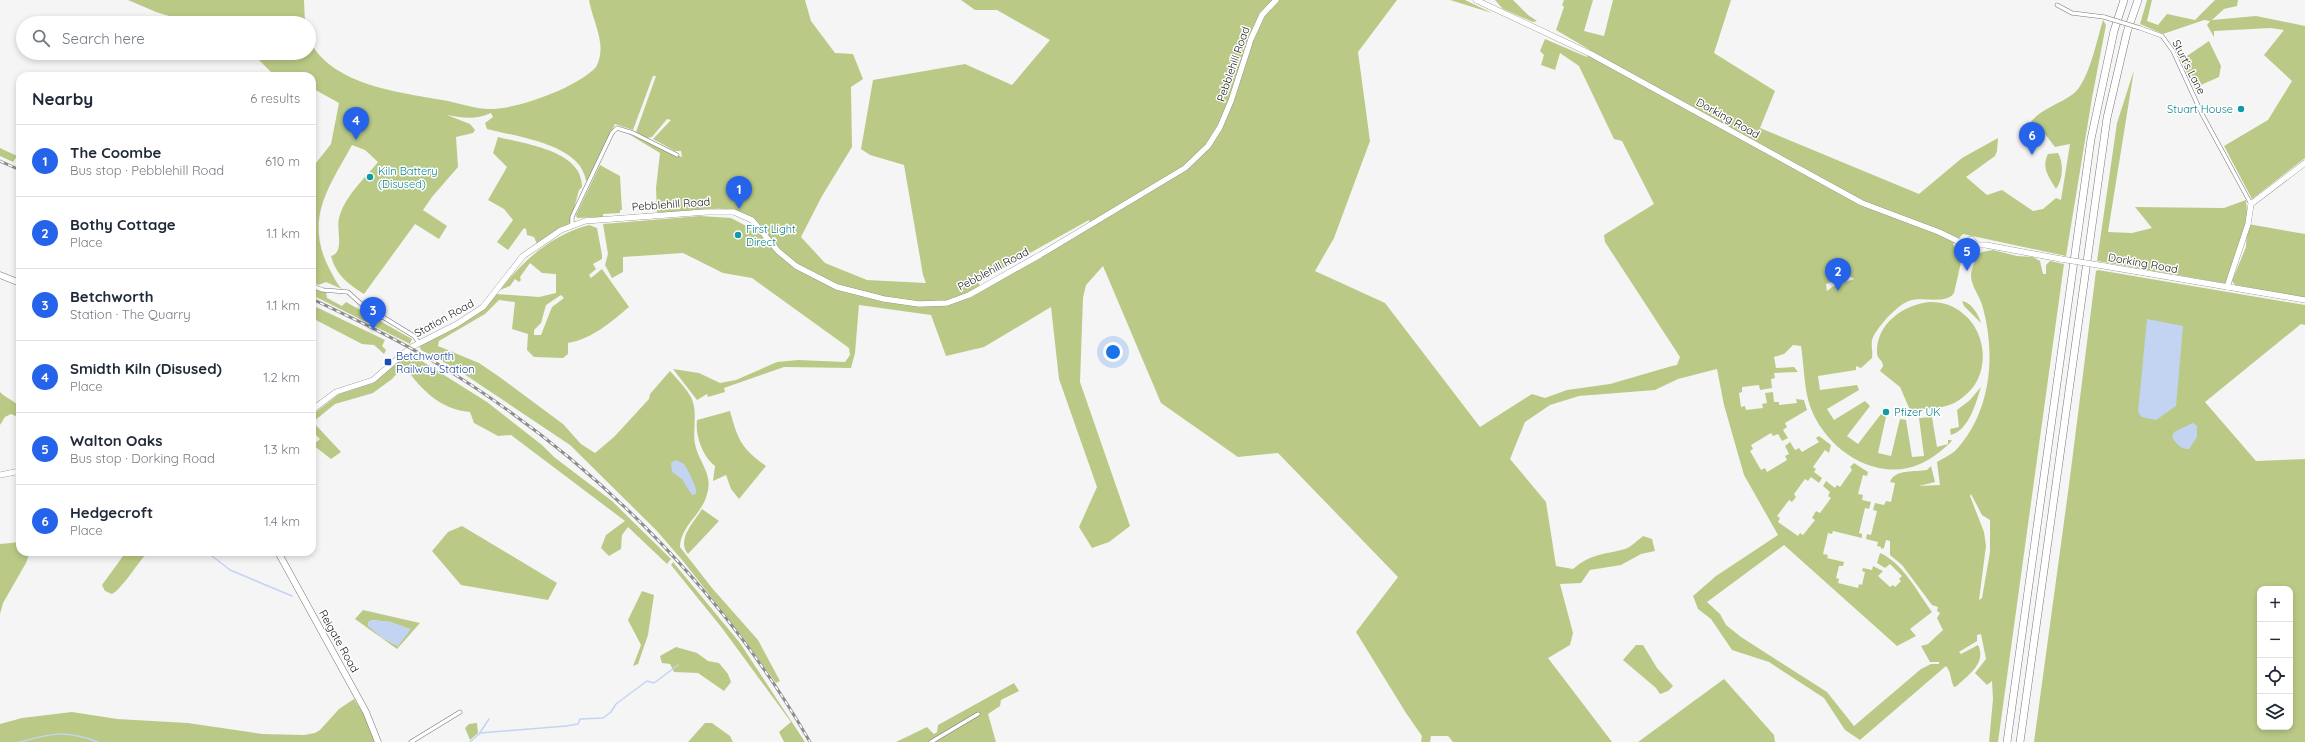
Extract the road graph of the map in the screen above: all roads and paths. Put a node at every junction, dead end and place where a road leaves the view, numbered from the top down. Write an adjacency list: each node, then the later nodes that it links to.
1 (1276, 0): 10 (main road, Pebblehill Road)
2 (1476, 0): 5 (main road)
3 (2124, 0): 28 (highway)
4 (2138, 0): 29 (highway)
5 (1486, 2): 11 (main road, Dorking Road)
6 (2057, 5): 9 (street, Sturt's Lane, bridge)
7 (677, 155): 10 (street)
8 (2305, 163): 9 (main road)
9 (2251, 204): 16 (main road)
10 (572, 224): 18 (main road, Station Road)
11 (1964, 244): 12 (main road); 12 (main road)
12 (1977, 245): 16 (main road, Dorking Road, bridge)
13 (0, 275): 14 (main road)
14 (16, 281)
15 (316, 287): 18 (street)
16 (2227, 287): 17 (main road, Dorking Road)
17 (2305, 300)
18 (419, 343): 19 (main road, Station Road)
19 (316, 407)
20 (16, 472): 21 (main road)
21 (0, 475)
22 (280, 556): 25 (main road, Reigate Road)
23 (460, 712): 26 (street)
24 (978, 714): 27 (street)
25 (378, 742)
26 (411, 742)
27 (931, 742)
28 (2007, 742)
29 (2020, 742)

